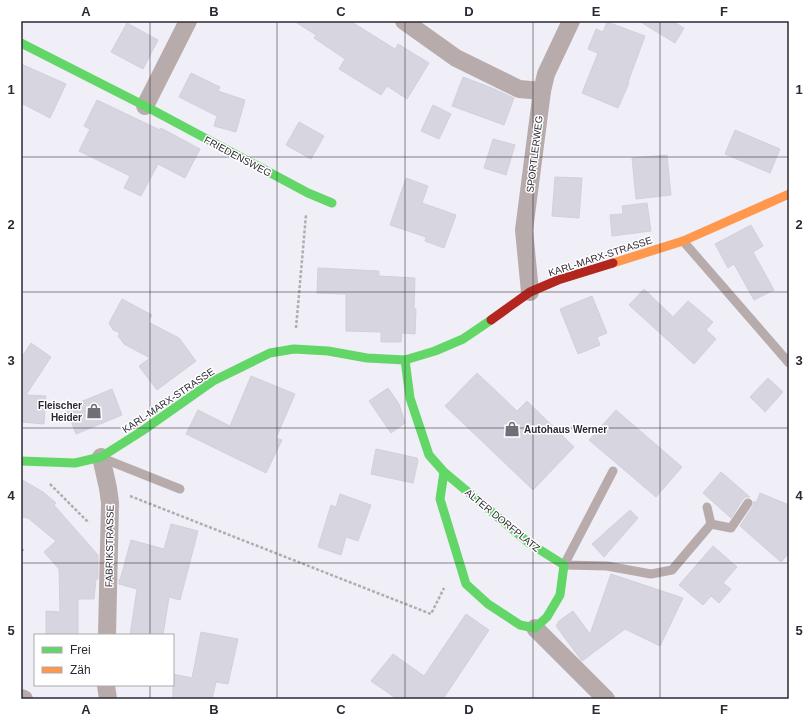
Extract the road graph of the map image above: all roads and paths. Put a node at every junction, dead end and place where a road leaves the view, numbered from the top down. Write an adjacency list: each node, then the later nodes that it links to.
1 (188, 21): 6 (street)
2 (404, 21): 5 (street)
3 (571, 21): 5 (street, SPORTLERWEG)
4 (21, 43): 6 (street, FRIEDENSWEG)
5 (542, 91): 11 (street, SPORTLERWEG)
6 (145, 106): 7 (street, FRIEDENSWEG)
7 (308, 193): 9 (street, FRIEDENSWEG); 12 (path)
8 (789, 194): 10 (street, KARL-MARX-STRASSE)
9 (332, 203)
10 (683, 241): 11 (street, KARL-MARX-STRASSE); 14 (lane)
11 (530, 292): 13 (street, KARL-MARX-STRASSE)
12 (294, 349): 13 (street, KARL-MARX-STRASSE); 15 (street, KARL-MARX-STRASSE)
13 (405, 360): 18 (street, ALTER DORFPLATZ)
14 (789, 363)
15 (101, 457): 16 (street, KARL-MARX-STRASSE); 19 (street, FABRIKSTRASSE); 20 (lane)
16 (25, 462): 24 (path)
17 (613, 471): 27 (lane)
18 (444, 472): 27 (street, ALTER DORFPLATZ); 28 (street)
19 (108, 488): 24 (street, FABRIKSTRASSE); 28 (path)
20 (180, 489)
21 (748, 503): 23 (lane)
22 (707, 507): 23 (lane)
23 (711, 524): 27 (lane)
24 (110, 544): 30 (street, FABRIKSTRASSE)
25 (25, 548): 26 (path)
26 (21, 550)
27 (564, 565): 29 (street)
28 (466, 584): 29 (street)
29 (535, 628): 33 (street)
30 (107, 634)
31 (106, 686): 32 (street)
32 (108, 699)
33 (606, 699)

